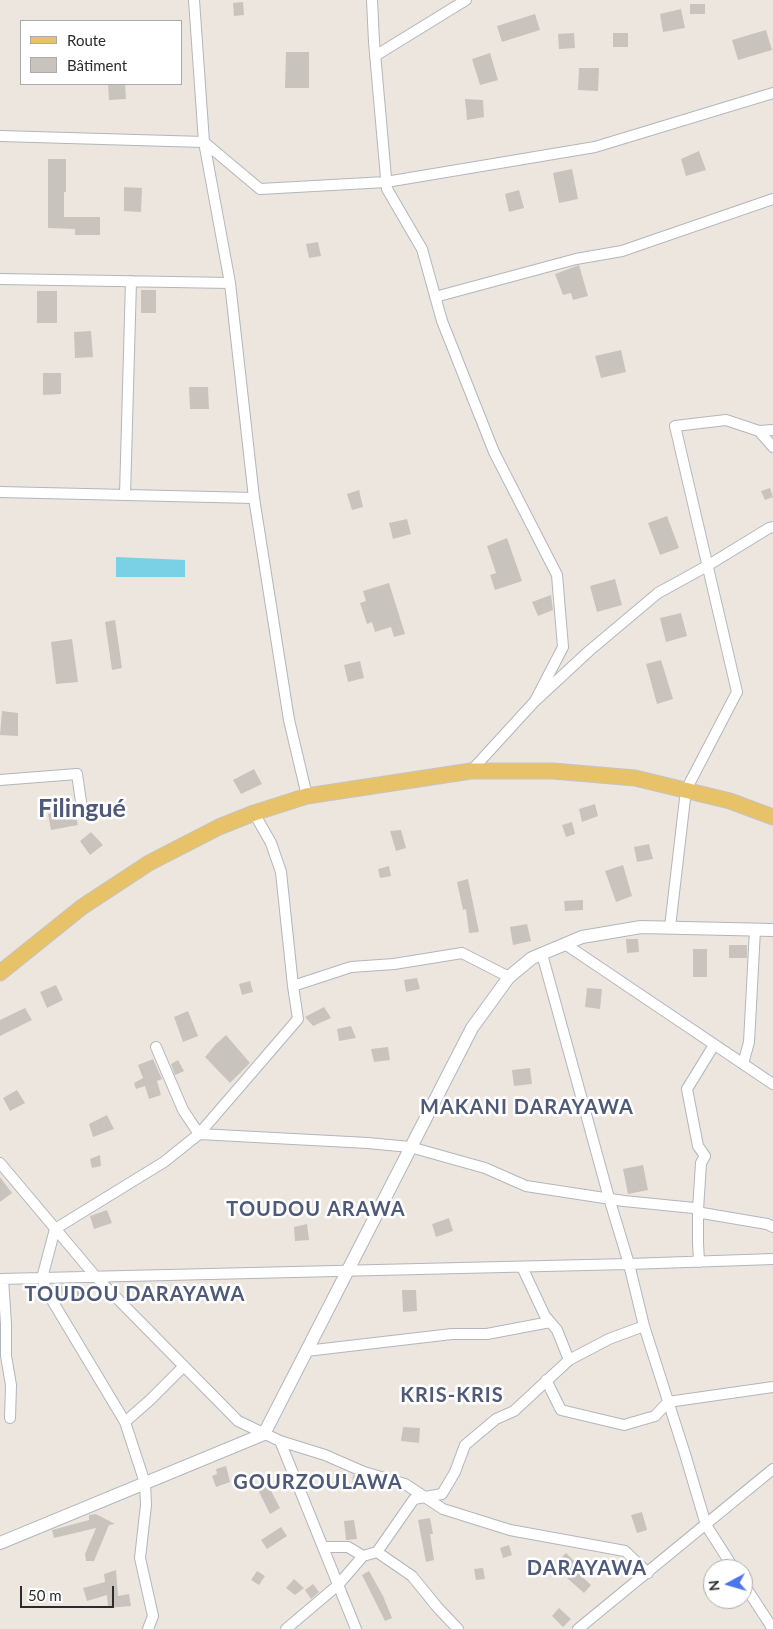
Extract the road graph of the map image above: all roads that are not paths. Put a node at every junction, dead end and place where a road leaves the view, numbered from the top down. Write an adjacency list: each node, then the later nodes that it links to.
1 (194, 0): 7 (street)
2 (372, 0): 4 (street)
3 (466, 0): 4 (street)
4 (375, 56): 8 (street)
5 (773, 94): 8 (street)
6 (0, 136): 7 (street)
7 (204, 142): 8 (street); 12 (street)
8 (386, 182): 13 (street)
9 (773, 199): 13 (street)
10 (0, 279): 11 (street)
11 (131, 281): 12 (street); 18 (street)
12 (230, 283): 19 (street)
13 (435, 297): 22 (street)
14 (759, 430): 15 (street); 16 (street); 21 (street)
15 (773, 430)
16 (773, 447)
17 (0, 492): 18 (street)
18 (125, 495): 19 (street)
19 (254, 498): 26 (street)
20 (773, 527): 21 (street)
21 (707, 566): 22 (street); 25 (street)
22 (535, 701): 23 (street)
23 (471, 771): 25 (main road); 26 (main road)
24 (0, 780): 27 (street)
25 (686, 790): 29 (main road); 30 (street)
26 (306, 796): 28 (main road)
27 (82, 809)
28 (254, 813): 35 (main road); 37 (street)
29 (773, 817)
30 (670, 927): 31 (street); 33 (street)
31 (754, 930): 32 (street); 40 (street)
32 (773, 930)
33 (565, 944): 34 (street); 38 (street)
34 (542, 954): 36 (street); 45 (street)
35 (0, 973)
36 (509, 977): 37 (street); 43 (street)
37 (293, 986): 42 (street)
38 (714, 1045): 40 (street); 46 (street)
39 (156, 1047): 42 (street)
40 (743, 1064): 41 (street)
41 (773, 1084)
42 (199, 1134): 43 (street); 48 (street)
43 (410, 1147): 45 (street); 53 (street)
44 (0, 1163): 48 (street)
45 (609, 1198): 46 (street); 51 (street)
46 (698, 1210): 47 (street); 50 (street)
47 (773, 1227)
48 (55, 1229): 54 (street); 55 (street)
49 (773, 1259): 50 (street)
50 (699, 1262): 51 (street)
51 (630, 1264): 52 (street); 58 (street)
52 (522, 1267): 53 (street); 57 (street)
53 (347, 1271): 54 (street); 59 (street)
54 (96, 1277): 55 (street); 61 (street)
55 (42, 1278): 56 (street); 66 (street)
56 (1, 1279): 65 (street)
57 (550, 1322): 59 (street); 60 (street)
58 (644, 1326): 60 (street); 64 (street)
59 (306, 1351): 67 (street)
60 (569, 1360): 62 (street)
61 (184, 1366): 66 (street); 67 (street)
62 (546, 1380): 64 (street); 71 (street)
63 (773, 1387): 64 (street)
64 (668, 1402): 72 (street)
65 (10, 1418)
66 (125, 1422): 70 (street)
67 (264, 1434): 68 (street); 70 (street)
68 (280, 1441): 71 (street); 74 (street)
69 (773, 1469): 72 (street)
70 (145, 1484): 73 (street); 81 (street)
71 (425, 1497): 75 (street); 78 (street)
72 (706, 1525): 77 (street); 78 (street)
73 (0, 1543)
74 (323, 1547): 76 (street); 79 (street)
75 (377, 1552): 76 (street); 84 (street)
76 (363, 1556): 79 (street)
77 (728, 1559)
78 (648, 1573): 85 (street)
79 (338, 1585): 82 (street); 83 (street)
80 (753, 1598): 86 (street)
81 (148, 1629)
82 (286, 1629)
83 (356, 1629)
84 (458, 1629)
85 (578, 1629)
86 (773, 1629)

